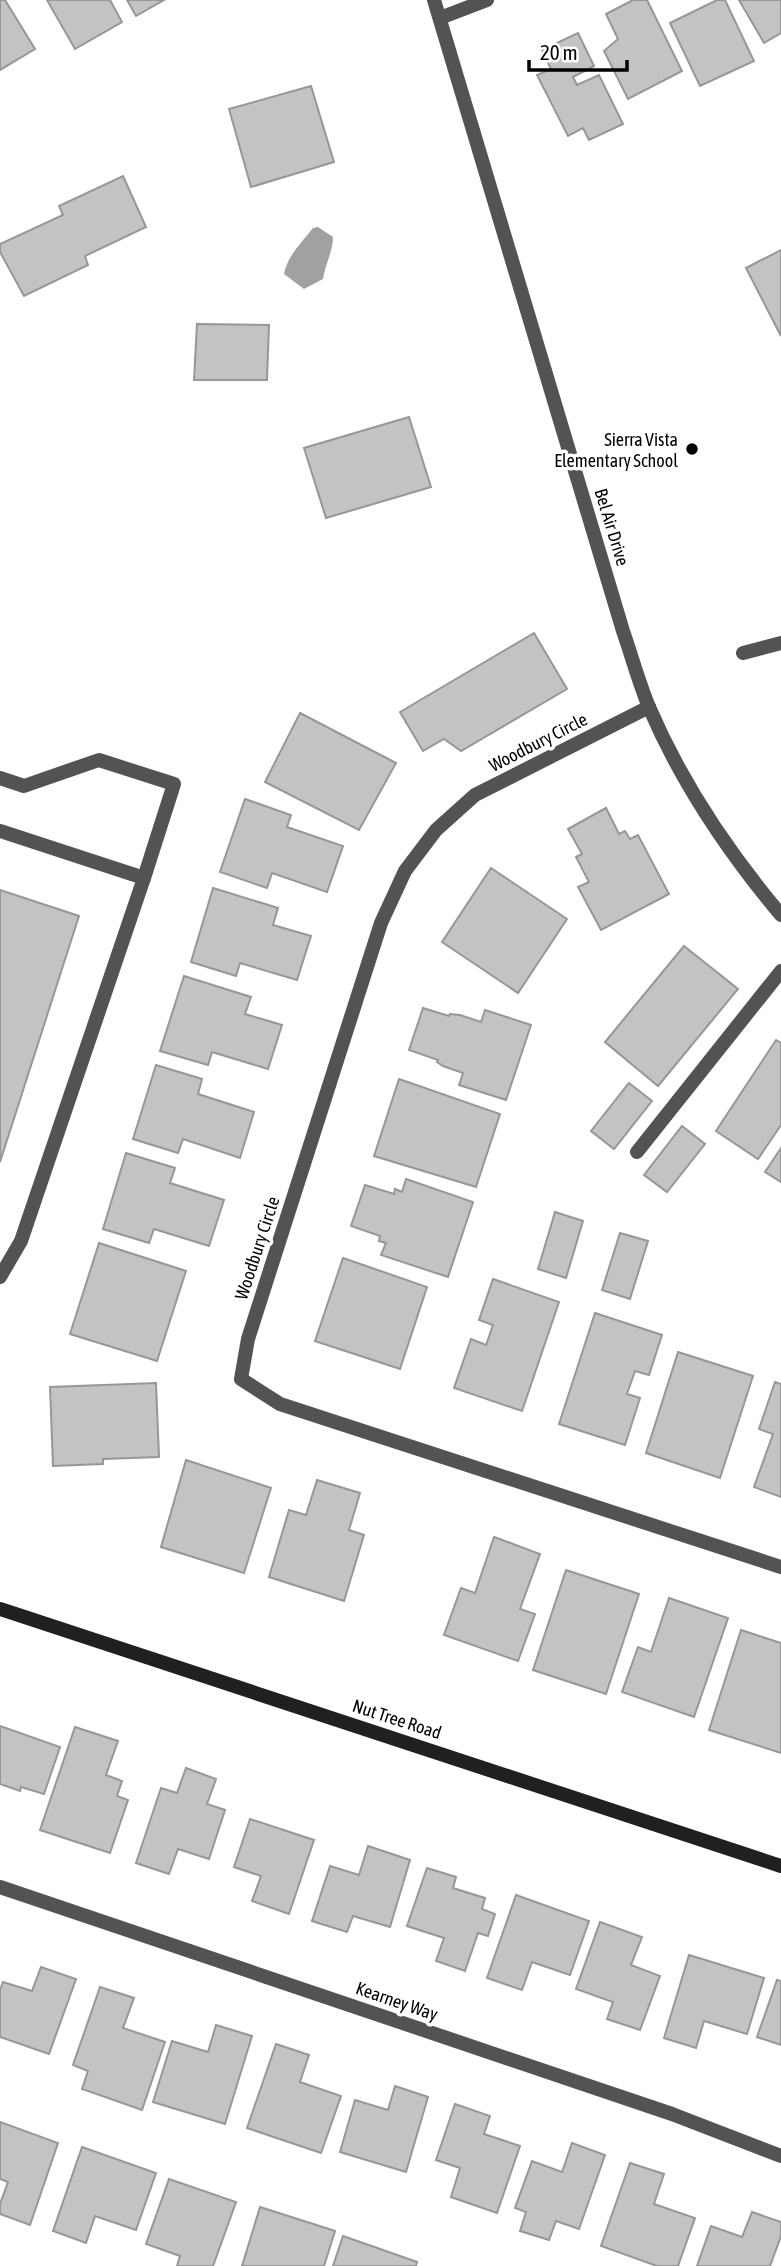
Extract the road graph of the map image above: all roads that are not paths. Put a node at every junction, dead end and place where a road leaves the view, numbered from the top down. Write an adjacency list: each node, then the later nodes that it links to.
1 (434, 0): 3 (street, Bel Air Drive)
2 (487, 0): 3 (street)
3 (440, 18): 6 (street, Bel Air Drive)
4 (781, 643): 5 (street)
5 (743, 653)
6 (649, 707): 10 (street, Bel Air Drive); 14 (street, Woodbury Circle)
7 (0, 778): 9 (street)
8 (0, 831): 9 (street)
9 (144, 878): 13 (street)
10 (781, 915)
11 (781, 971): 12 (street)
12 (637, 1152)
13 (0, 1277)
14 (781, 1567)
15 (0, 1609): 16 (main road, Nut Tree Road)
16 (781, 1866)
17 (0, 1887): 18 (street, Kearney Way)
18 (781, 2156)

